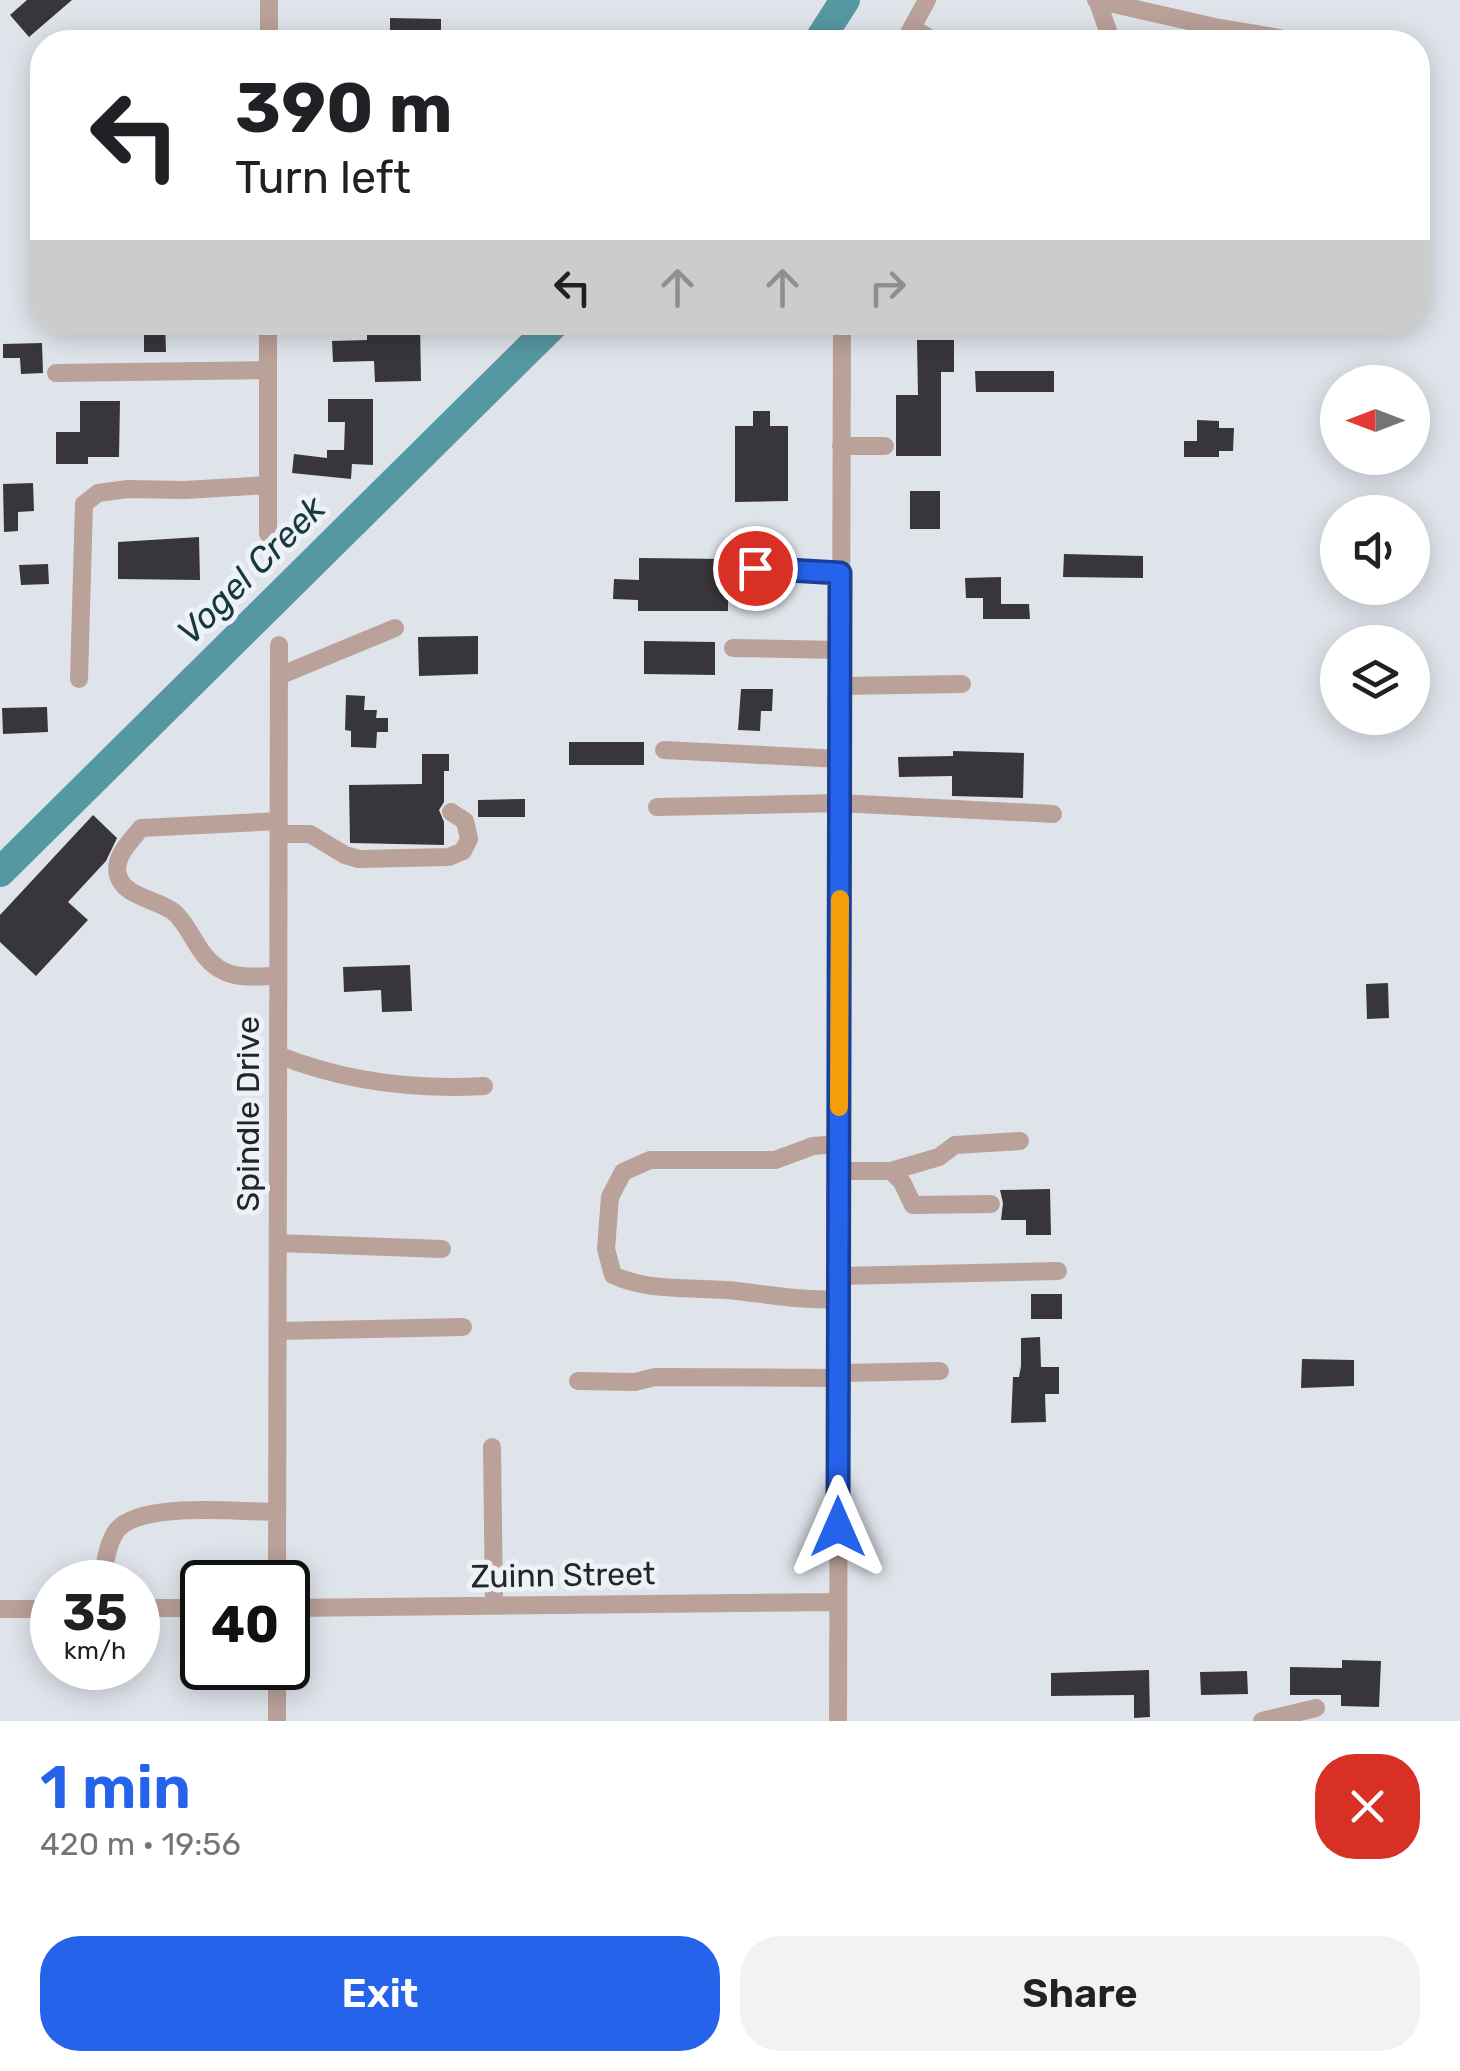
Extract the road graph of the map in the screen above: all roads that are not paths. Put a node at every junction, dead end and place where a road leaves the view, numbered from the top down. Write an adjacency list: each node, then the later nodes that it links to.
1 (269, 0): 4 (street)
2 (927, 0): 5 (street)
3 (1096, 0): 6 (street); 7 (street)
4 (269, 30)
5 (911, 30)
6 (1107, 30)
7 (1230, 30)
8 (268, 335): 10 (street)
9 (842, 335): 12 (street)
10 (268, 370): 11 (street); 14 (street)
11 (56, 373)
12 (841, 446): 13 (street); 17 (street)
13 (885, 446)
14 (268, 485): 15 (street); 23 (street)
15 (268, 534)
16 (755, 568): 17 (street)
17 (840, 573): 21 (street)
18 (395, 628): 22 (street)
19 (279, 645): 22 (street, Spindle Drive)
20 (733, 648): 21 (street)
21 (840, 650): 25 (street)
22 (279, 676): 32 (street, Spindle Drive)
23 (79, 680)
24 (962, 684): 25 (street)
25 (840, 686): 27 (street)
26 (664, 750): 27 (street)
27 (840, 759): 28 (street)
28 (840, 804): 29 (street); 31 (street); 37 (street)
29 (658, 808)
30 (451, 812): 32 (street)
31 (1053, 814)
32 (279, 828): 33 (street, Spindle Drive); 33 (street)
33 (278, 976): 34 (street, Spindle Drive)
34 (278, 1055): 35 (street); 41 (street, Spindle Drive)
35 (484, 1086)
36 (1020, 1141): 39 (street)
37 (839, 1144): 38 (street); 45 (street)
38 (839, 1171): 39 (street); 44 (street)
39 (891, 1171): 40 (street)
40 (990, 1204)
41 (278, 1243): 42 (street); 47 (street, Spindle Drive)
42 (442, 1248)
43 (1058, 1271): 44 (street)
44 (839, 1276): 45 (street)
45 (839, 1300): 49 (street)
46 (463, 1327): 47 (street)
47 (278, 1331): 52 (street, Spindle Drive)
48 (940, 1372): 49 (street)
49 (839, 1375): 50 (street); 55 (street)
50 (578, 1381)
51 (492, 1447): 56 (street)
52 (277, 1512): 53 (street); 54 (street, Spindle Drive)
53 (107, 1560)
54 (277, 1560)
55 (838, 1602): 56 (street, Zuinn Street); 63 (street)
56 (494, 1606): 57 (street, Zuinn Street)
57 (310, 1608)
58 (0, 1609): 59 (street)
59 (30, 1609)
60 (277, 1690): 62 (street)
61 (1316, 1708): 64 (street)
62 (276, 1721)
63 (838, 1721)
64 (1262, 1721)

